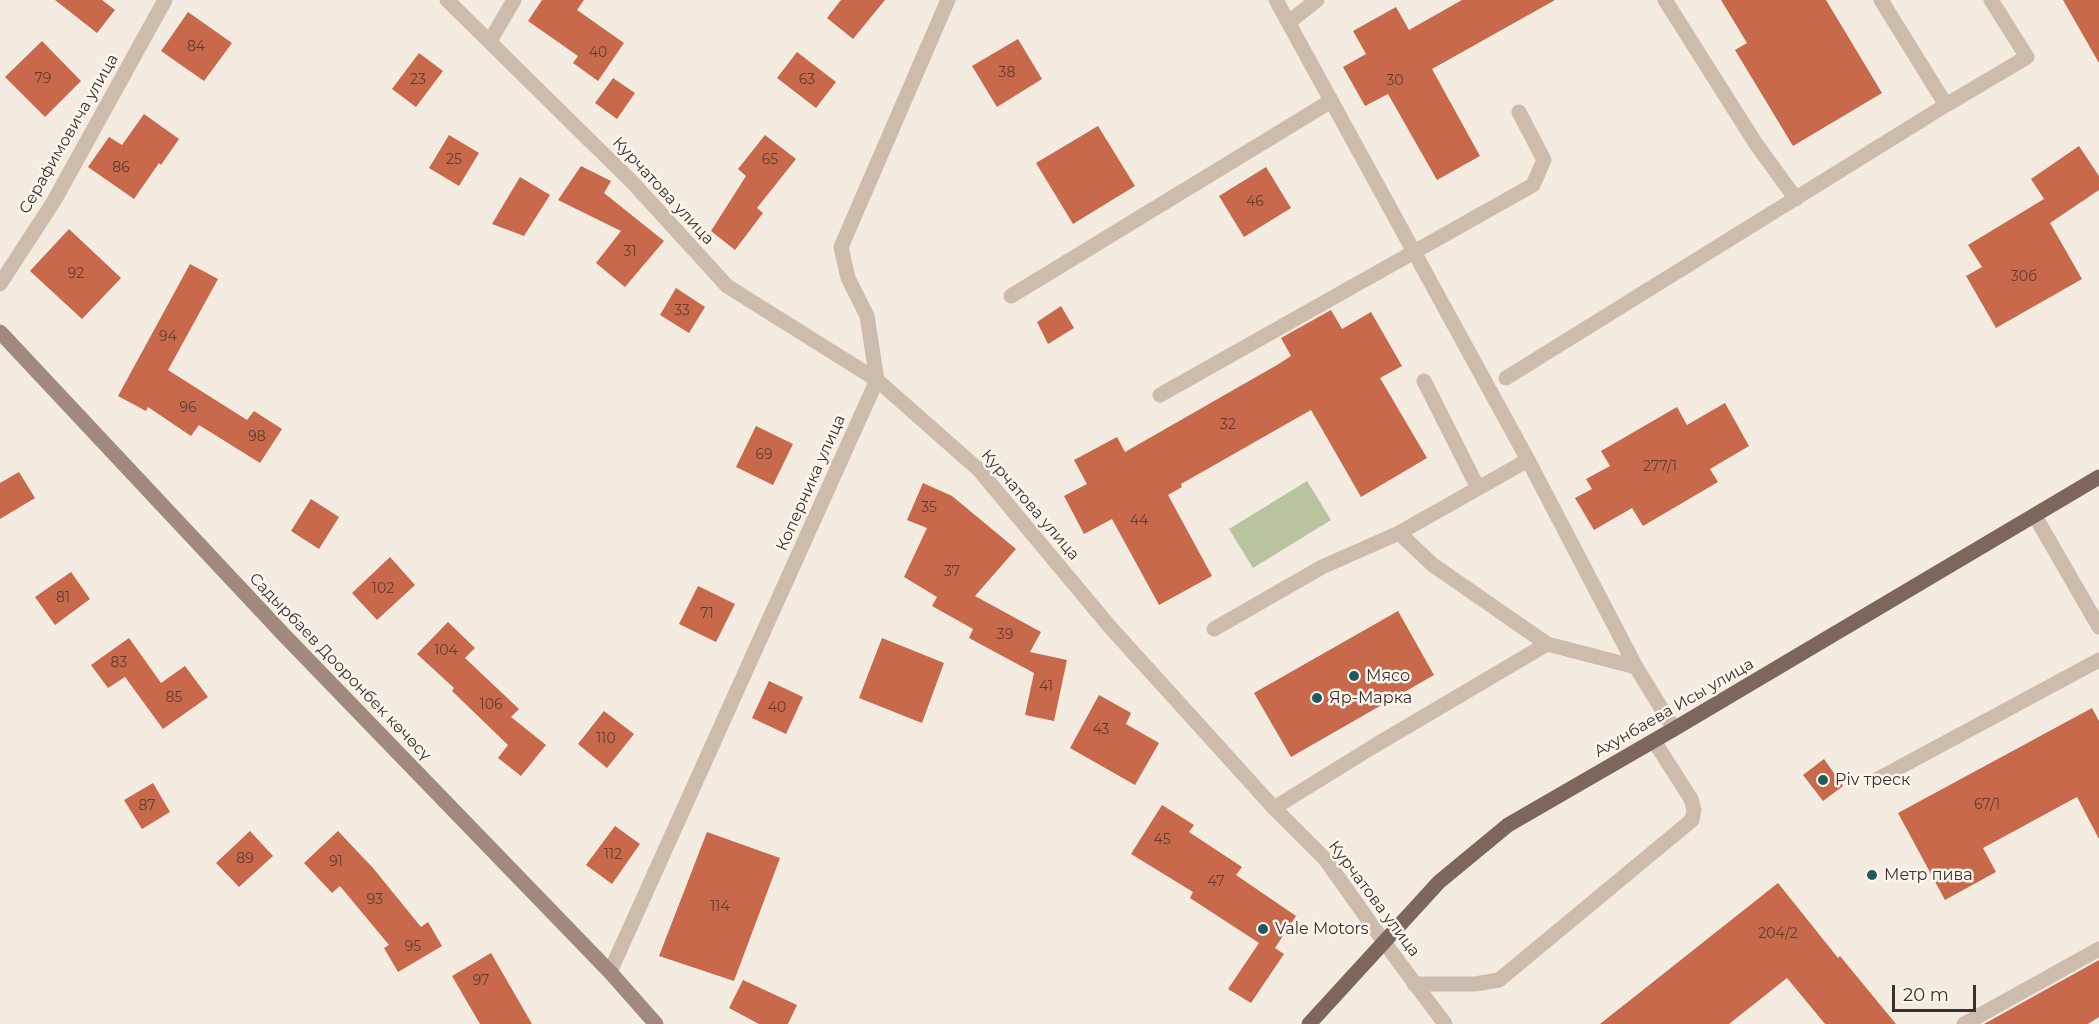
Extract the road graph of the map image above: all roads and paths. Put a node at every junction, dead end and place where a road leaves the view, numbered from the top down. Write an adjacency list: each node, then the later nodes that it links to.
1 (165, 0): 17 (street, Серафимовича улица)
2 (447, 0): 11 (street, Курчатова улица)
3 (514, 0): 11 (street)
4 (948, 0): 21 (street)
5 (1276, 0): 10 (street)
6 (1317, 0): 10 (street)
7 (1665, 0): 15 (street)
8 (1881, 0): 13 (street)
9 (1990, 0): 13 (street)
10 (1289, 22): 12 (street)
11 (490, 41): 21 (street, Курчатова улица)
12 (1331, 101): 16 (street); 18 (street)
13 (1946, 105): 15 (street)
14 (1519, 112): 16 (street)
15 (1796, 200): 20 (street)
16 (1413, 251): 23 (street); 24 (street)
17 (0, 284)
18 (1011, 296)
19 (0, 332): 40 (main road, Садырбаев Дооронбек көчөсү)
20 (1506, 378)
21 (877, 380): 37 (street, Курчатова улица); 40 (street, Коперника улица)
22 (1424, 381): 26 (street)
23 (1160, 395)
24 (1528, 460): 26 (street); 33 (street)
25 (2099, 477): 27 (main road, Ахунбаева Исы улица)
26 (1478, 488): 28 (street)
27 (2035, 516): 29 (street); 34 (main road, Ахунбаева Исы улица)
28 (1399, 533): 30 (street); 31 (street)
29 (2099, 627)
30 (1214, 629)
31 (1547, 644): 33 (street); 37 (street)
32 (2099, 660): 36 (street)
33 (1636, 667): 34 (street)
34 (1674, 729): 35 (main road, Ахунбаева Исы улица)
35 (1654, 741): 38 (main road, Ахунбаева Исы улица); 41 (street)
36 (1876, 780)
37 (1274, 808): 38 (street, Курчатова улица)
38 (1384, 942): 41 (street, Курчатова улица); 43 (main road, Ахунбаева Исы улица)
39 (2099, 950): 45 (street)
40 (610, 972): 42 (main road, Садырбаев Дооронбек көчөсү)
41 (1414, 984): 44 (street, Курчатова улица)
42 (656, 1024)
43 (1309, 1024)
44 (1445, 1024)
45 (1964, 1024)

